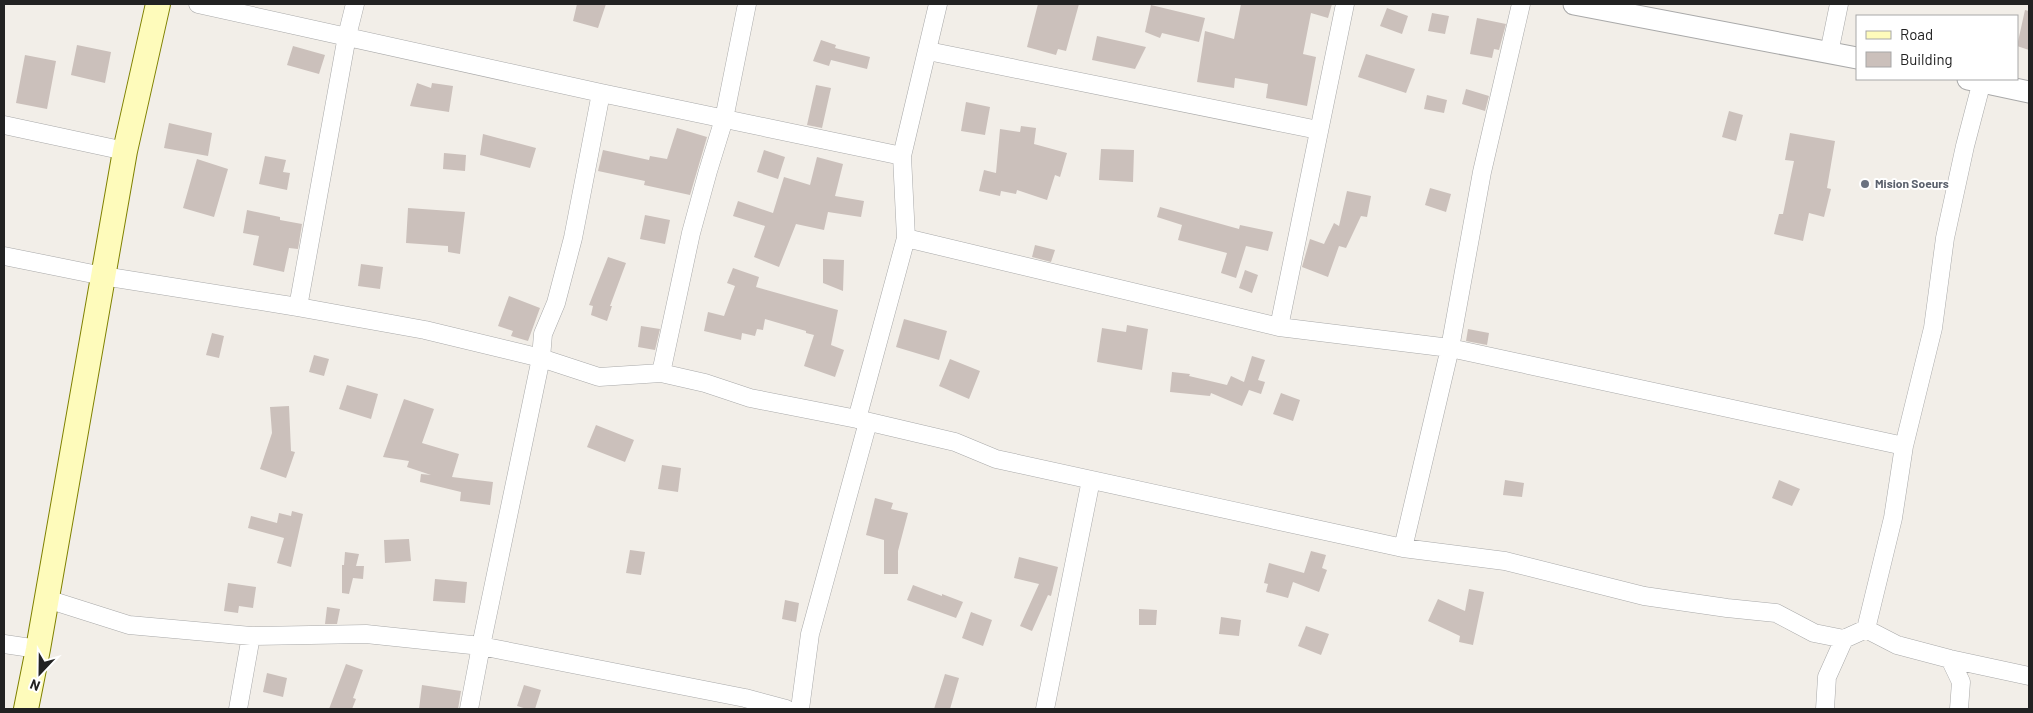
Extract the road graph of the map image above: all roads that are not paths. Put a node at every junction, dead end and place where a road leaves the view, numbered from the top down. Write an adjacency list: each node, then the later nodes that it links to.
1 (158, 4): 20 (main road)
2 (198, 4): 10 (street)
3 (355, 4): 10 (street)
4 (747, 4): 17 (street)
5 (938, 4): 11 (street)
6 (1345, 4): 19 (street)
7 (1521, 4): 27 (street)
8 (1574, 4): 12 (street)
9 (1840, 4): 12 (street)
10 (347, 36): 16 (street); 25 (street)
11 (928, 51): 19 (street); 21 (street)
12 (1829, 53): 13 (street)
13 (1856, 58)
14 (1975, 80): 15 (street); 31 (street)
15 (2029, 92)
16 (601, 93): 17 (street); 28 (street)
17 (724, 119): 21 (street); 29 (street)
18 (4, 126): 20 (street)
19 (1318, 130): 26 (street)
20 (125, 151): 24 (main road)
21 (902, 156): 22 (street)
22 (906, 238): 26 (street); 30 (street)
23 (4, 256): 24 (street)
24 (103, 276): 25 (street); 34 (main road)
25 (298, 307): 28 (street)
26 (1279, 327): 27 (street)
27 (1450, 348): 31 (street); 33 (street)
28 (541, 358): 29 (street); 39 (street)
29 (661, 373): 30 (street)
30 (862, 421): 32 (street); 47 (street)
31 (1904, 446): 35 (street)
32 (1091, 480): 33 (street); 48 (street)
33 (1403, 548): 37 (street)
34 (47, 599): 36 (street); 40 (main road)
35 (1866, 629): 37 (street); 41 (street)
36 (251, 636): 39 (street); 44 (street)
37 (1844, 638): 49 (street)
38 (4, 644): 40 (street)
39 (480, 646): 45 (street); 46 (street)
40 (38, 650): 43 (main road)
41 (1950, 659): 42 (street); 50 (street)
42 (2029, 676)
43 (26, 709)
44 (238, 709)
45 (469, 709)
46 (786, 709)
47 (800, 709)
48 (1046, 709)
49 (1825, 709)
50 (1959, 709)

